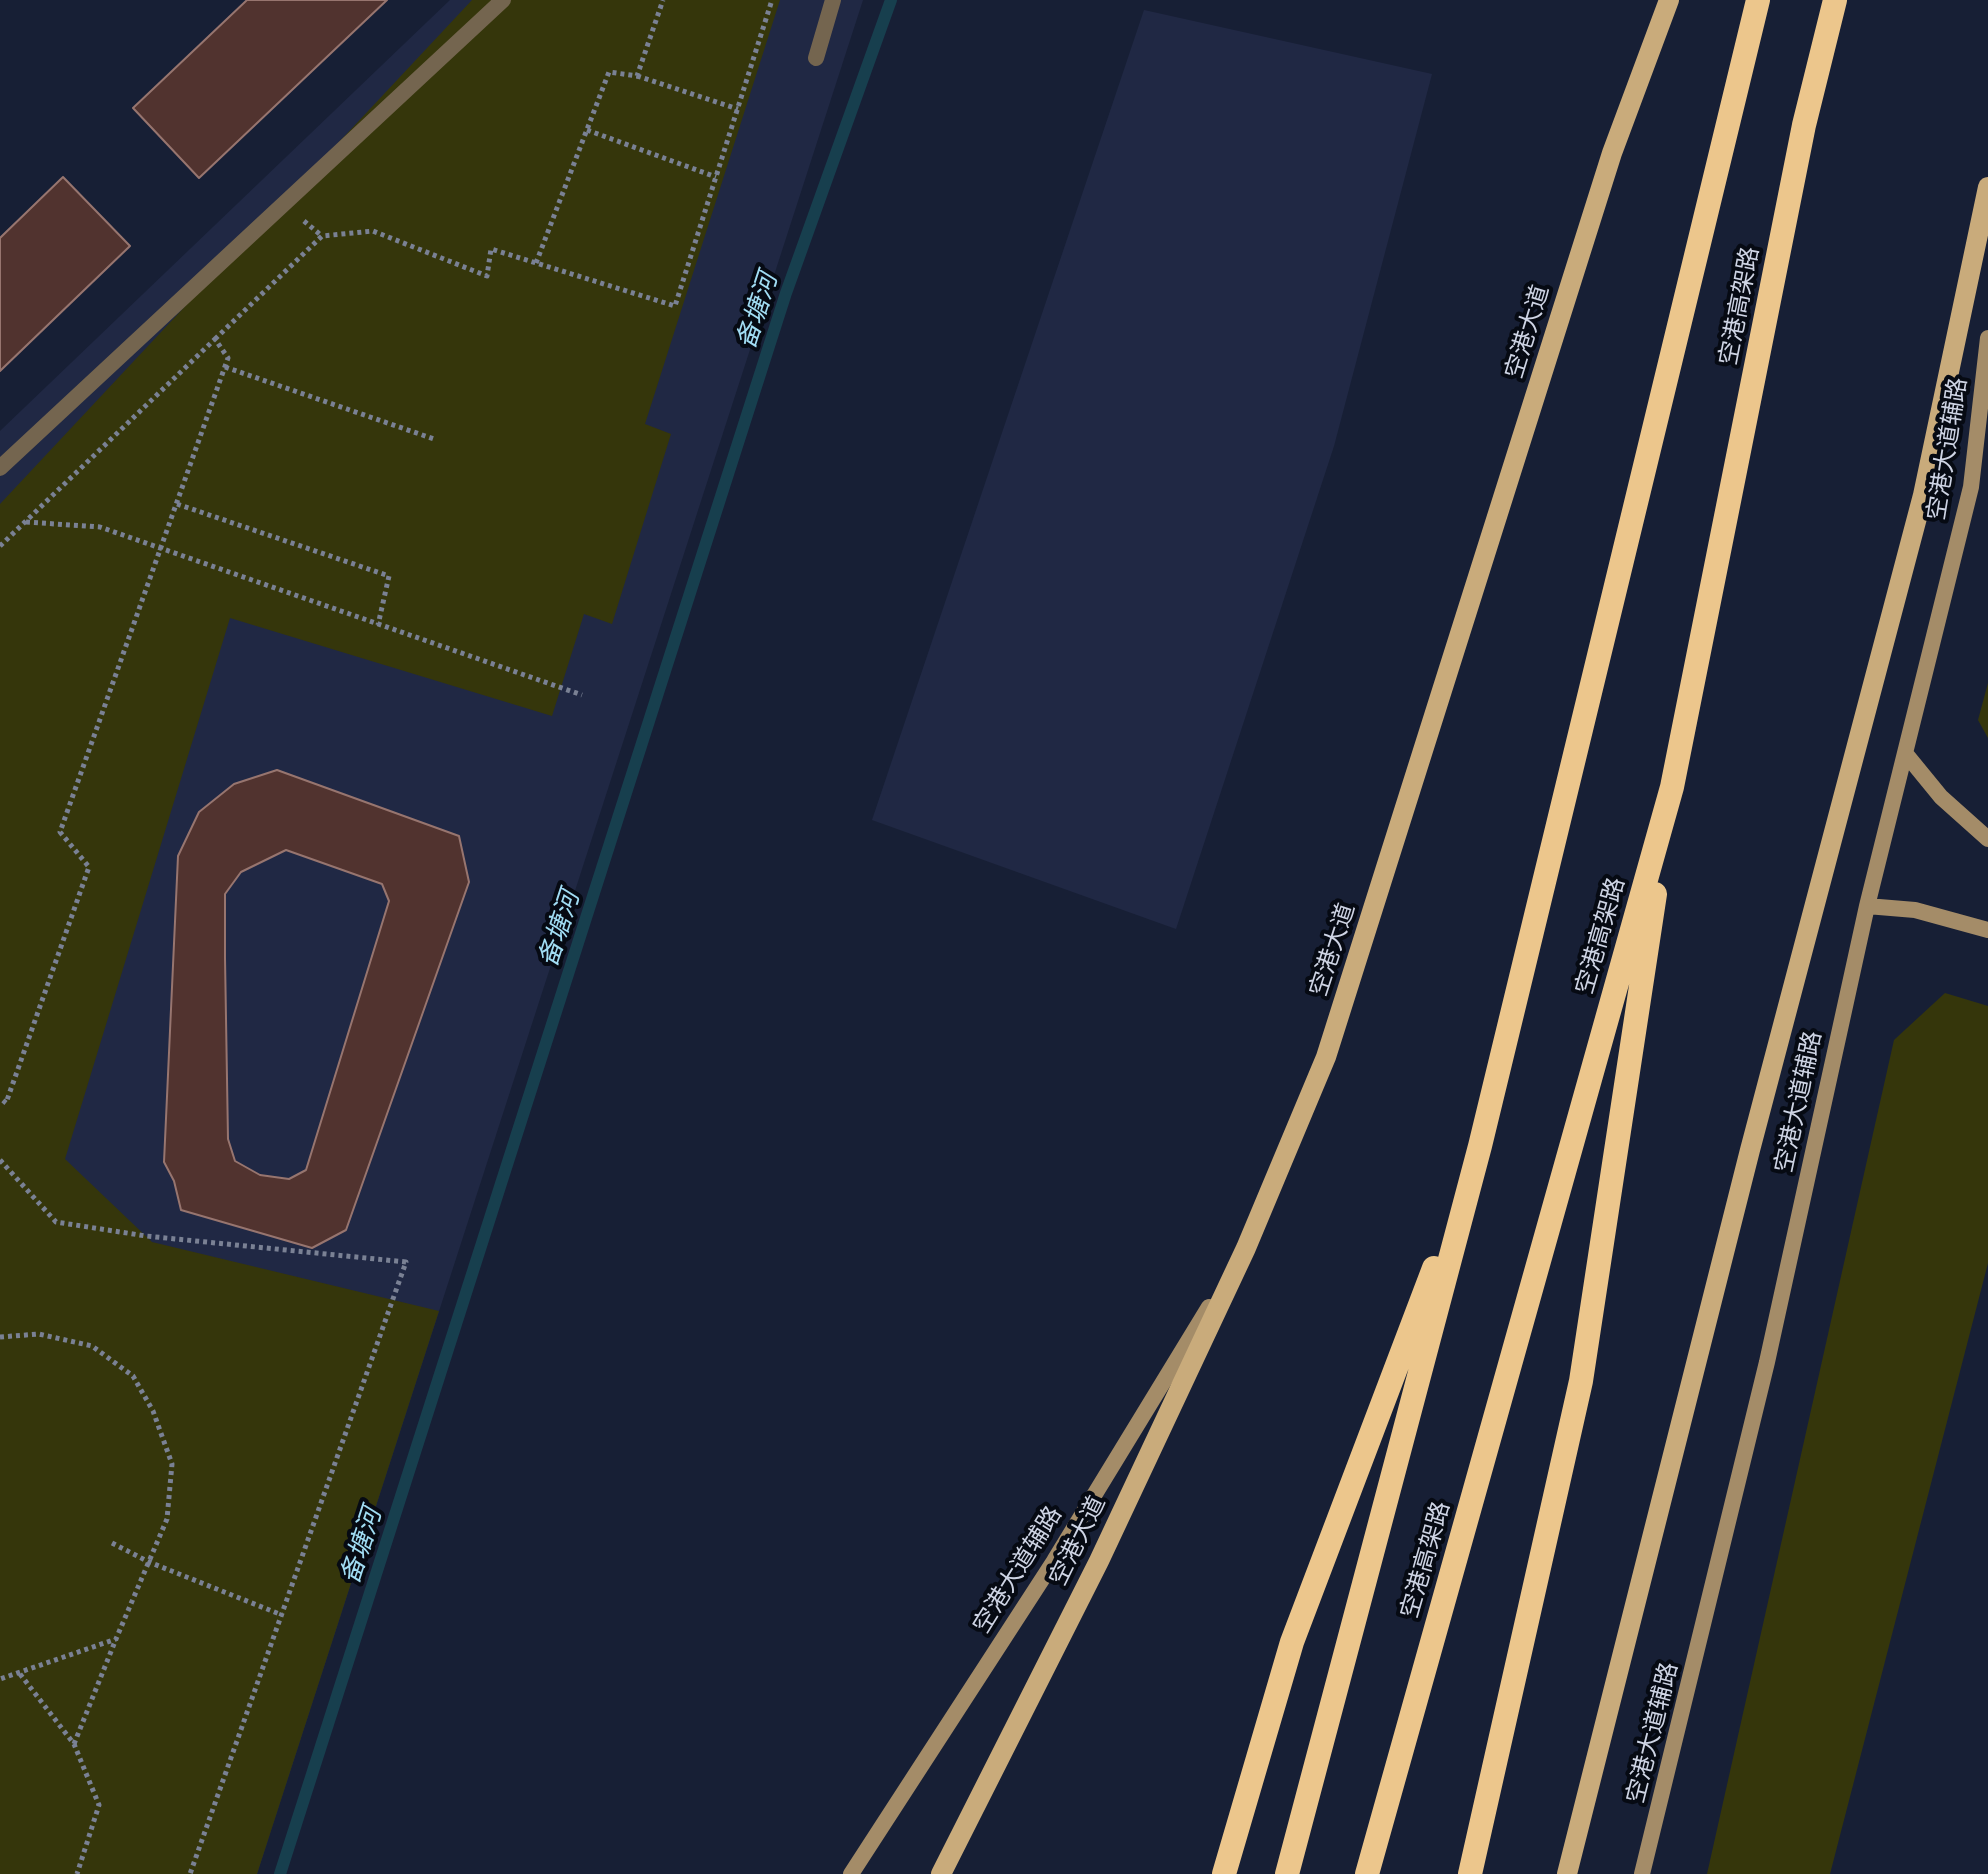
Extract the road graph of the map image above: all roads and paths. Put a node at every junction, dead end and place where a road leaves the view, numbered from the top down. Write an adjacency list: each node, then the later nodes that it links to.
1 (503, 0): 19 (street)
2 (663, 0): 9 (path)
3 (772, 0): 10 (path, bridge)
4 (833, 0): 8 (street)
5 (1669, 0): 34 (main road, 空港大道)
6 (1758, 0): 32 (highway)
7 (1835, 0): 27 (highway, 空港高架路)
8 (816, 58)
9 (637, 76): 10 (path, bridge); 11 (path)
10 (738, 109): 12 (path, bridge)
11 (587, 130): 12 (path, bridge); 14 (path)
12 (716, 177): 14 (path, bridge)
13 (1988, 187): 51 (main road)
14 (536, 263): 16 (path, bridge)
15 (1988, 338): 26 (main road, 空港大道辅路)
16 (215, 339): 17 (path, bridge); 21 (path, bridge)
17 (225, 367): 18 (path, bridge); 20 (path, bridge)
18 (434, 439)
19 (0, 468)
20 (176, 504): 23 (path, bridge); 24 (path, bridge)
21 (26, 522): 22 (path, bridge); 23 (path, bridge)
22 (0, 546)
23 (160, 550): 24 (path, bridge); 31 (path, bridge)
24 (378, 625): 25 (path, bridge)
25 (582, 695)
26 (1905, 753): 28 (main road); 29 (main road, 空港大道辅路)
27 (1672, 787): 49 (highway, 空港高架路); 50 (highway)
28 (1988, 839)
29 (1867, 906): 30 (main road); 52 (main road, 空港大道辅路)
30 (1988, 930)
31 (0, 1098)
32 (1480, 1146): 47 (highway); 48 (highway)
33 (0, 1160): 38 (path, bridge)
34 (1246, 1248): 45 (main road, 空港大道辅路); 46 (main road, 空港大道)
35 (0, 1337): 37 (path, bridge)
36 (112, 1543): 37 (path, bridge)
37 (149, 1562): 38 (path, bridge); 39 (path, bridge)
38 (282, 1615): 44 (path, bridge)
39 (116, 1639): 40 (path, bridge); 42 (path)
40 (20, 1674): 41 (path, bridge); 42 (path, bridge)
41 (0, 1679)
42 (74, 1744): 43 (path, bridge)
43 (77, 1874)
44 (190, 1874)
45 (851, 1874)
46 (941, 1874)
47 (1224, 1874)
48 (1287, 1874)
49 (1367, 1874)
50 (1470, 1874)
51 (1567, 1874)
52 (1642, 1874)

